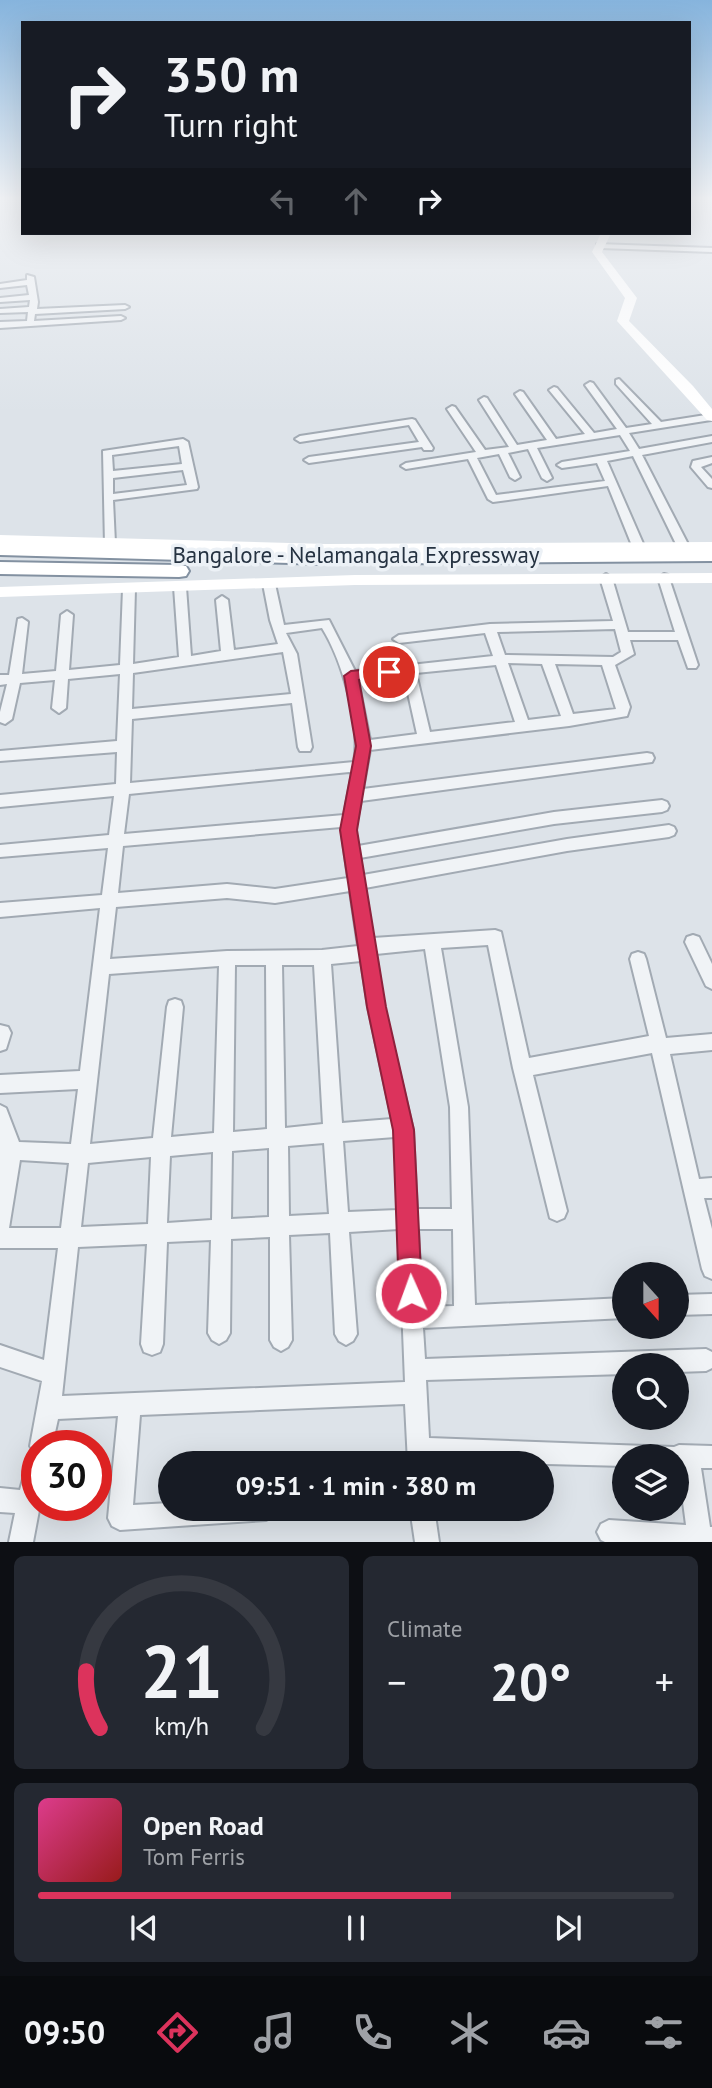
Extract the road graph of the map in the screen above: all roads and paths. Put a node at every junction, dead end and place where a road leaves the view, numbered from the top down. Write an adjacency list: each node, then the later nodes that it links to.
1 (605, 269): 17 (street)
2 (0, 286): 3 (street)
3 (33, 296): 4 (street); 6 (street)
4 (0, 300)
5 (125, 307): 6 (street)
6 (32, 310): 7 (street); 10 (street)
7 (0, 311)
8 (121, 318): 10 (street)
9 (0, 325): 10 (street)
10 (29, 326)
11 (619, 382): 18 (street)
12 (590, 385): 19 (street)
13 (554, 390): 20 (street)
14 (520, 394): 24 (street)
15 (484, 400): 27 (street)
16 (452, 409): 31 (street)
17 (712, 417): 18 (street)
18 (657, 424): 19 (street)
19 (622, 431): 20 (street); 30 (street)
20 (592, 437): 24 (street)
21 (107, 439): 29 (street)
22 (300, 439): 25 (street)
23 (712, 439): 30 (street)
24 (554, 443): 26 (street)
25 (425, 444): 33 (street); 35 (street)
26 (531, 446): 27 (street); 41 (street)
27 (515, 449): 28 (street)
28 (502, 451): 31 (street); 40 (street)
29 (107, 453): 37 (street); 39 (street)
30 (635, 453): 32 (street); 49 (street)
31 (477, 456): 35 (street); 42 (street)
32 (601, 458): 36 (street); 42 (street)
33 (309, 460)
34 (712, 460): 43 (street)
35 (436, 462): 38 (street)
36 (562, 464)
37 (187, 466): 39 (street); 44 (street)
38 (407, 466)
39 (108, 475): 44 (street)
40 (515, 477)
41 (548, 478)
42 (611, 483): 48 (street)
43 (712, 485)
44 (108, 498): 46 (street)
45 (0, 540): 46 (street)
46 (109, 543): 48 (street)
47 (712, 547): 49 (street)
48 (639, 548): 49 (street)
49 (684, 548)
50 (0, 549): 51 (highway, Bangalore - Nelamangala Expressway)
51 (712, 555)
52 (0, 568): 53 (highway, Bangalore - Nelamangala Expressway)
53 (712, 568)
54 (606, 578): 55 (street); 57 (street); 65 (street)
55 (664, 578): 56 (street); 66 (street)
56 (712, 578)
57 (269, 584): 58 (street); 67 (street)
58 (180, 587): 59 (street); 71 (street)
59 (130, 589): 60 (street); 75 (street)
60 (0, 592)
61 (222, 600): 69 (street)
62 (67, 615): 77 (street)
63 (22, 622): 79 (street)
64 (490, 628): 65 (street); 68 (street); 72 (street)
65 (622, 631): 66 (street); 73 (street)
66 (682, 636): 74 (street)
67 (282, 639): 69 (street); 78 (street); 81 (street)
68 (399, 639)
69 (228, 654): 71 (street)
70 (547, 659): 72 (street); 73 (street); 85 (street)
71 (185, 660): 75 (street)
72 (499, 660): 76 (street); 86 (street)
73 (607, 661): 85 (street)
74 (692, 665)
75 (127, 669): 77 (street); 83 (street)
76 (409, 670): 78 (street); 87 (street)
77 (62, 676): 79 (street); 82 (street)
78 (351, 676): 89 (street)
79 (15, 679): 80 (street); 84 (street)
80 (0, 680)
81 (299, 698): 83 (street); 90 (street)
82 (58, 708)
83 (125, 715): 88 (street)
84 (5, 719)
85 (569, 721): 86 (street)
86 (523, 726): 87 (street)
87 (425, 739): 89 (street)
88 (124, 746): 91 (street); 94 (street)
89 (364, 746): 93 (street)
90 (305, 747)
91 (0, 756)
92 (647, 758): 95 (street)
93 (362, 769): 94 (street); 95 (street)
94 (122, 790): 96 (street); 100 (street)
95 (355, 796): 98 (street)
96 (0, 801)
97 (662, 806): 102 (street)
98 (350, 820): 100 (street); 102 (street)
99 (669, 831): 103 (street)
100 (116, 841): 101 (street); 104 (street)
101 (0, 851)
102 (352, 853): 103 (street)
103 (358, 883): 104 (street); 108 (street)
104 (108, 902): 105 (street); 113 (street)
105 (0, 910)
106 (432, 940): 108 (street); 120 (street); 134 (street)
107 (693, 942): 114 (street)
108 (367, 950): 109 (street); 124 (street)
109 (322, 957): 111 (street); 125 (street)
110 (227, 958): 111 (street); 113 (street); 127 (street)
111 (274, 959): 126 (street)
112 (638, 959): 119 (street)
113 (101, 967): 121 (street)
114 (712, 981)
115 (175, 1007): 128 (street)
116 (0, 1033): 118 (street)
117 (712, 1042): 119 (street)
118 (0, 1043)
119 (659, 1045): 120 (street); 131 (street)
120 (522, 1068): 132 (street)
121 (88, 1080): 122 (street); 130 (street)
122 (0, 1084)
123 (0, 1114): 129 (street)
124 (403, 1127): 125 (street); 133 (street)
125 (333, 1132): 126 (street); 135 (street)
126 (277, 1137): 127 (street); 137 (street)
127 (222, 1142): 128 (street); 138 (street)
128 (161, 1147): 130 (street); 139 (street)
129 (6, 1150): 130 (street); 136 (street)
130 (79, 1154): 141 (street)
131 (702, 1188): 142 (street)
132 (557, 1211)
133 (407, 1219): 134 (street); 135 (street); 147 (street)
134 (462, 1219): 146 (street)
135 (337, 1224): 137 (street); 149 (street)
136 (0, 1226)
137 (280, 1227): 138 (street); 150 (street)
138 (221, 1230): 139 (street); 148 (street)
139 (156, 1233): 141 (street); 151 (street)
140 (0, 1238): 141 (street)
141 (69, 1238): 155 (street)
142 (712, 1269)
143 (712, 1304): 144 (street)
144 (690, 1305)
145 (612, 1309): 146 (street)
146 (465, 1315): 147 (street)
147 (412, 1318): 154 (street)
148 (219, 1333)
149 (346, 1334)
150 (281, 1340)
151 (152, 1344)
152 (0, 1356): 155 (street)
153 (706, 1360): 154 (street)
154 (414, 1370): 156 (street)
155 (54, 1374): 158 (street)
156 (415, 1393): 157 (street); 160 (street)
157 (130, 1405): 158 (street); 168 (street)
158 (49, 1408): 159 (street)
159 (44, 1430)
160 (418, 1451)
161 (554, 1456): 162 (street)
162 (612, 1456)
163 (689, 1456): 164 (street)
164 (712, 1457)
165 (689, 1488): 172 (street)
166 (0, 1500): 167 (street)
167 (21, 1502)
168 (158, 1515)
169 (25, 1521): 173 (street)
170 (424, 1521): 174 (street)
171 (609, 1532): 172 (street)
172 (706, 1538)
173 (21, 1542)
174 (427, 1542)

